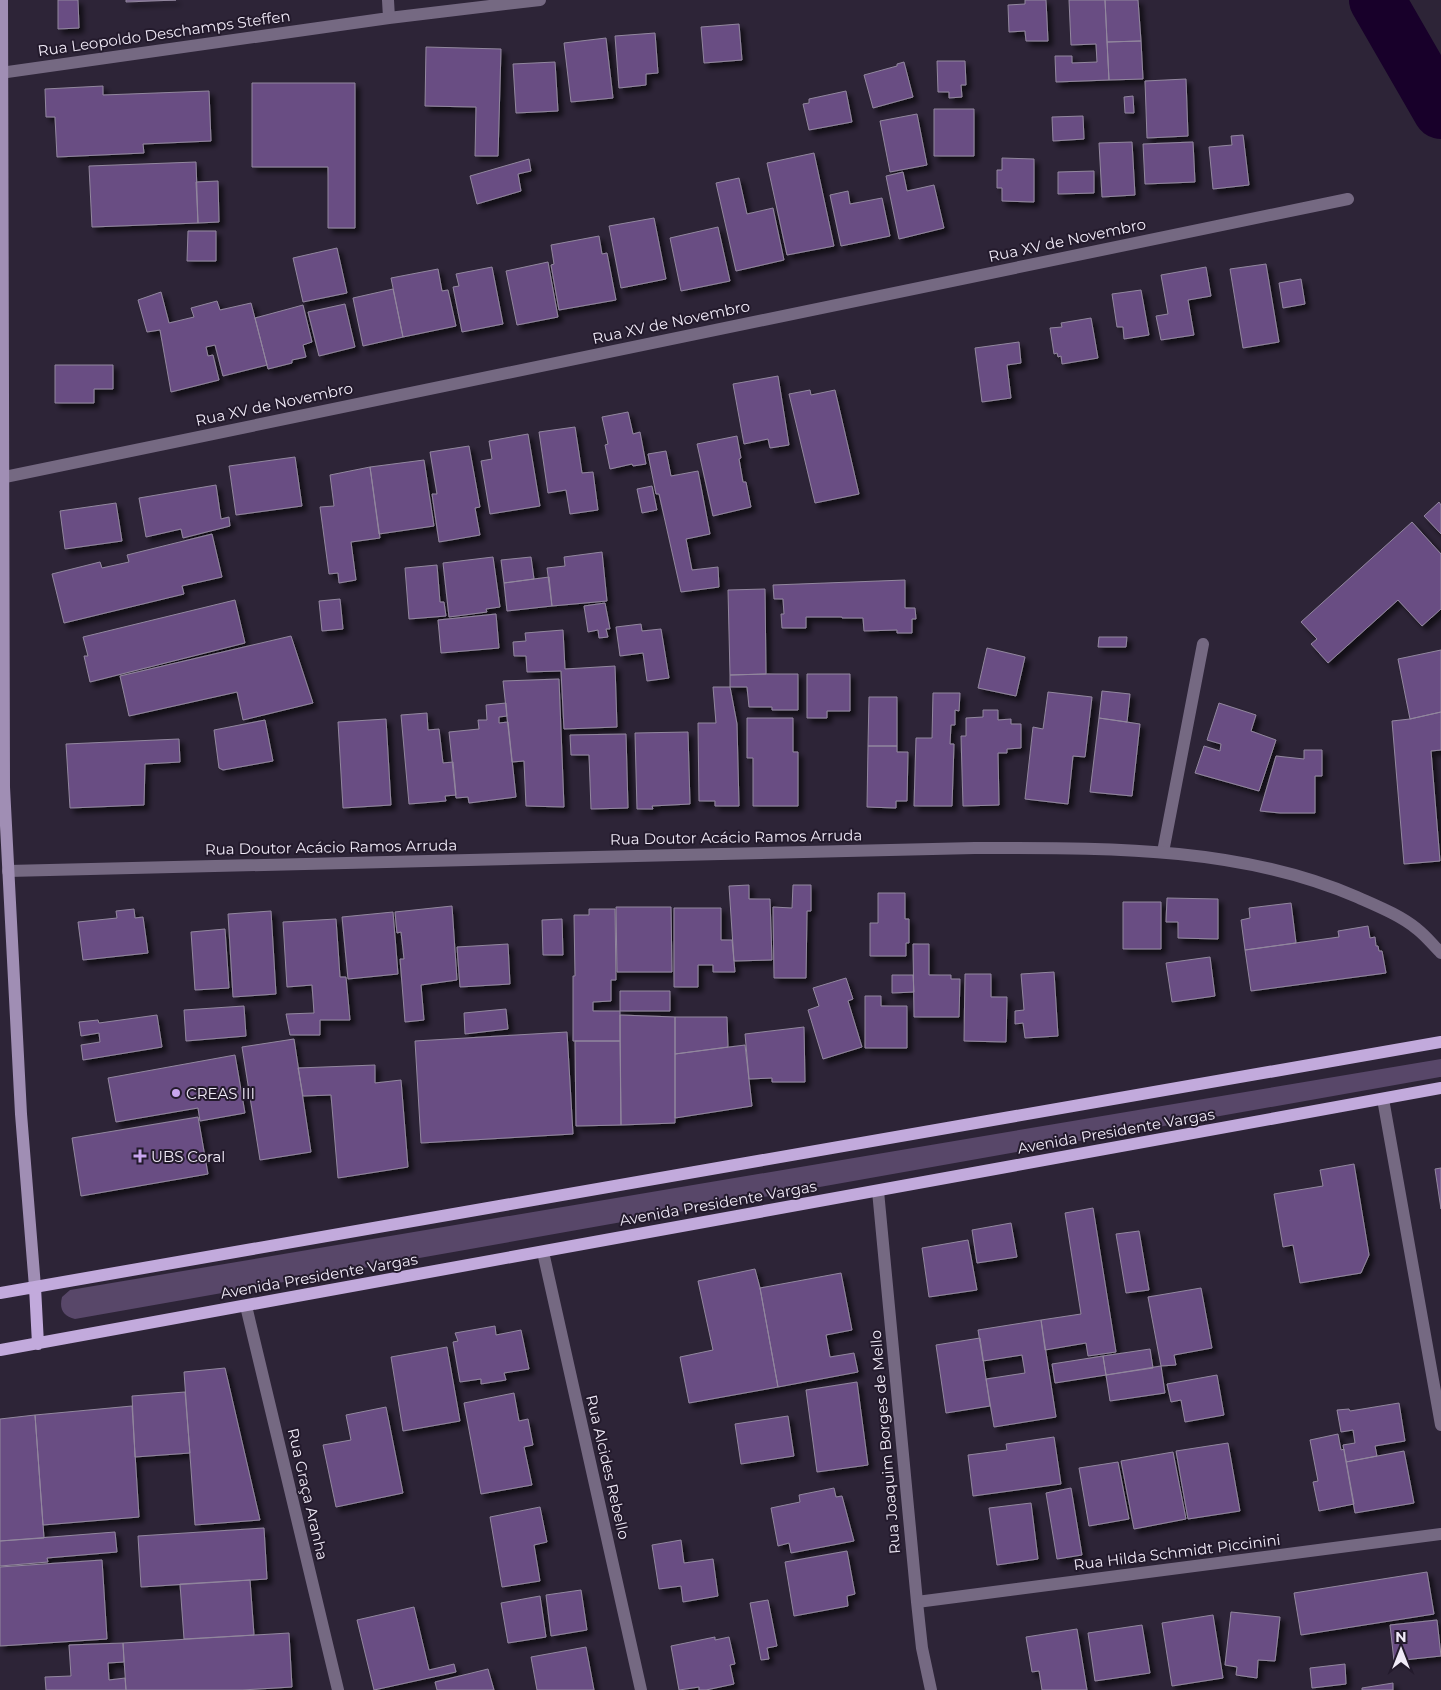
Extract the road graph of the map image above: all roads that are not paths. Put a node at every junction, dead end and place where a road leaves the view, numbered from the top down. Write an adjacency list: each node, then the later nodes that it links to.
1 (2, 0): 5 (main road)
2 (388, 0): 4 (street)
3 (540, 0): 4 (street, Rua Leopoldo Deschamps Steffen)
4 (388, 18): 5 (street, Rua Leopoldo Deschamps Steffen)
5 (1, 73): 7 (main road)
6 (1348, 199): 7 (street, Rua XV de Novembro)
7 (2, 477): 10 (main road)
8 (1203, 644): 9 (street)
9 (1163, 852): 10 (street, Rua Doutor Acácio Ramos Arruda); 11 (street, Rua Doutor Acácio Ramos Arruda)
10 (8, 871): 17 (main road)
11 (1441, 953)
12 (1441, 1042): 17 (main road, Avenida Presidente Vargas)
13 (1441, 1088): 14 (main road, Avenida Presidente Vargas)
14 (1383, 1099): 15 (main road, Avenida Presidente Vargas); 22 (street)
15 (878, 1191): 16 (main road, Avenida Presidente Vargas); 24 (street, Rua Joaquim Borges de Mello)
16 (543, 1252): 19 (main road, Avenida Presidente Vargas); 26 (street, Rua Alcides Rebello)
17 (35, 1287): 18 (main road, Avenida Presidente Vargas); 20 (main road)
18 (0, 1293)
19 (246, 1306): 20 (main road, Avenida Presidente Vargas); 25 (street, Rua Graça Aranha)
20 (38, 1344): 21 (main road, Avenida Presidente Vargas)
21 (0, 1350)
22 (1441, 1425)
23 (1441, 1534): 24 (street, Rua Hilda Schmidt Piccinini)
24 (917, 1602): 27 (street, Rua Joaquim Borges de Mello)
25 (338, 1690)
26 (641, 1690)
27 (930, 1690)

